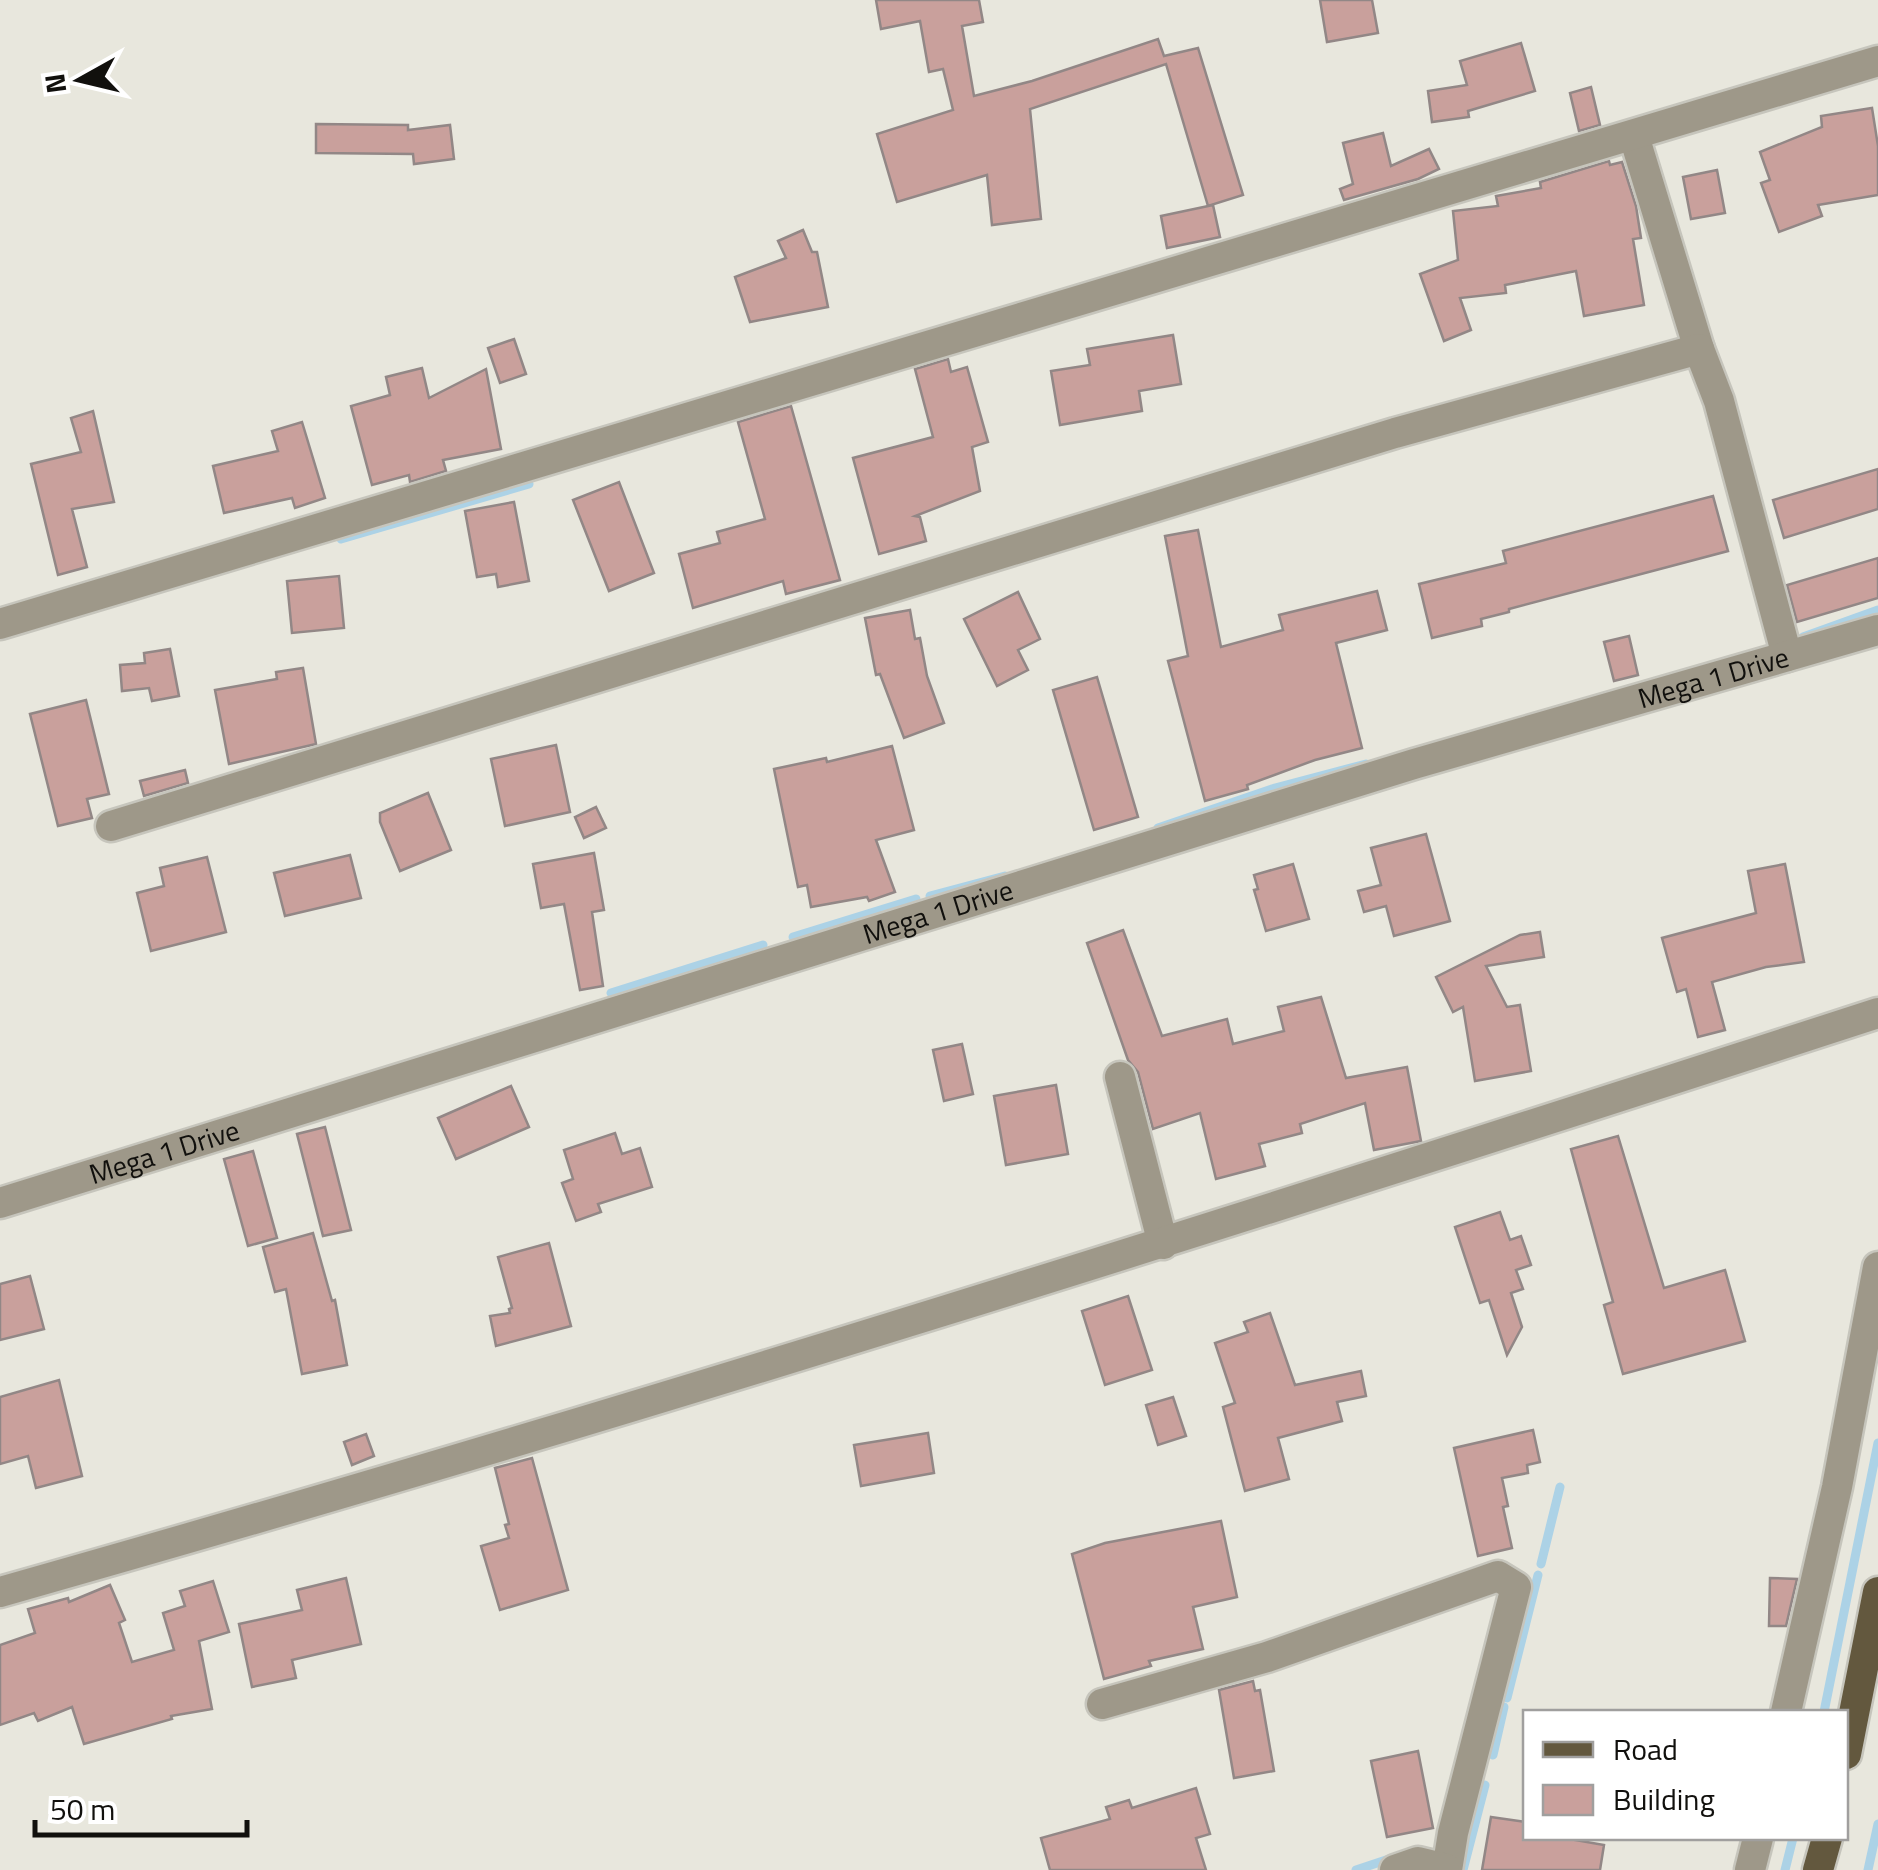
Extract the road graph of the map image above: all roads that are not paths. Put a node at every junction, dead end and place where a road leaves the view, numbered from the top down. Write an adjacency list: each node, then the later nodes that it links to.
1 (1878, 61): 2 (street)
2 (1634, 136): 3 (street); 4 (street)
3 (1699, 349): 6 (street); 7 (street)
4 (0, 624)
5 (1878, 630): 6 (street, Mega 1 Drive)
6 (1787, 656): 10 (street, Mega 1 Drive)
7 (111, 826)
8 (1878, 1013): 11 (street)
9 (1120, 1076): 11 (street)
10 (0, 1203)
11 (1163, 1244): 13 (street)
12 (1878, 1267): 16 (street)
13 (0, 1592)
14 (1878, 1592): 17 (main road)
15 (1102, 1704): 20 (street)
16 (1786, 1710)
17 (1848, 1744)
18 (1758, 1840): 22 (street)
19 (1826, 1840): 23 (main road)
20 (1447, 1869): 21 (street)
21 (1395, 1870)
22 (1750, 1870)
23 (1818, 1870)

